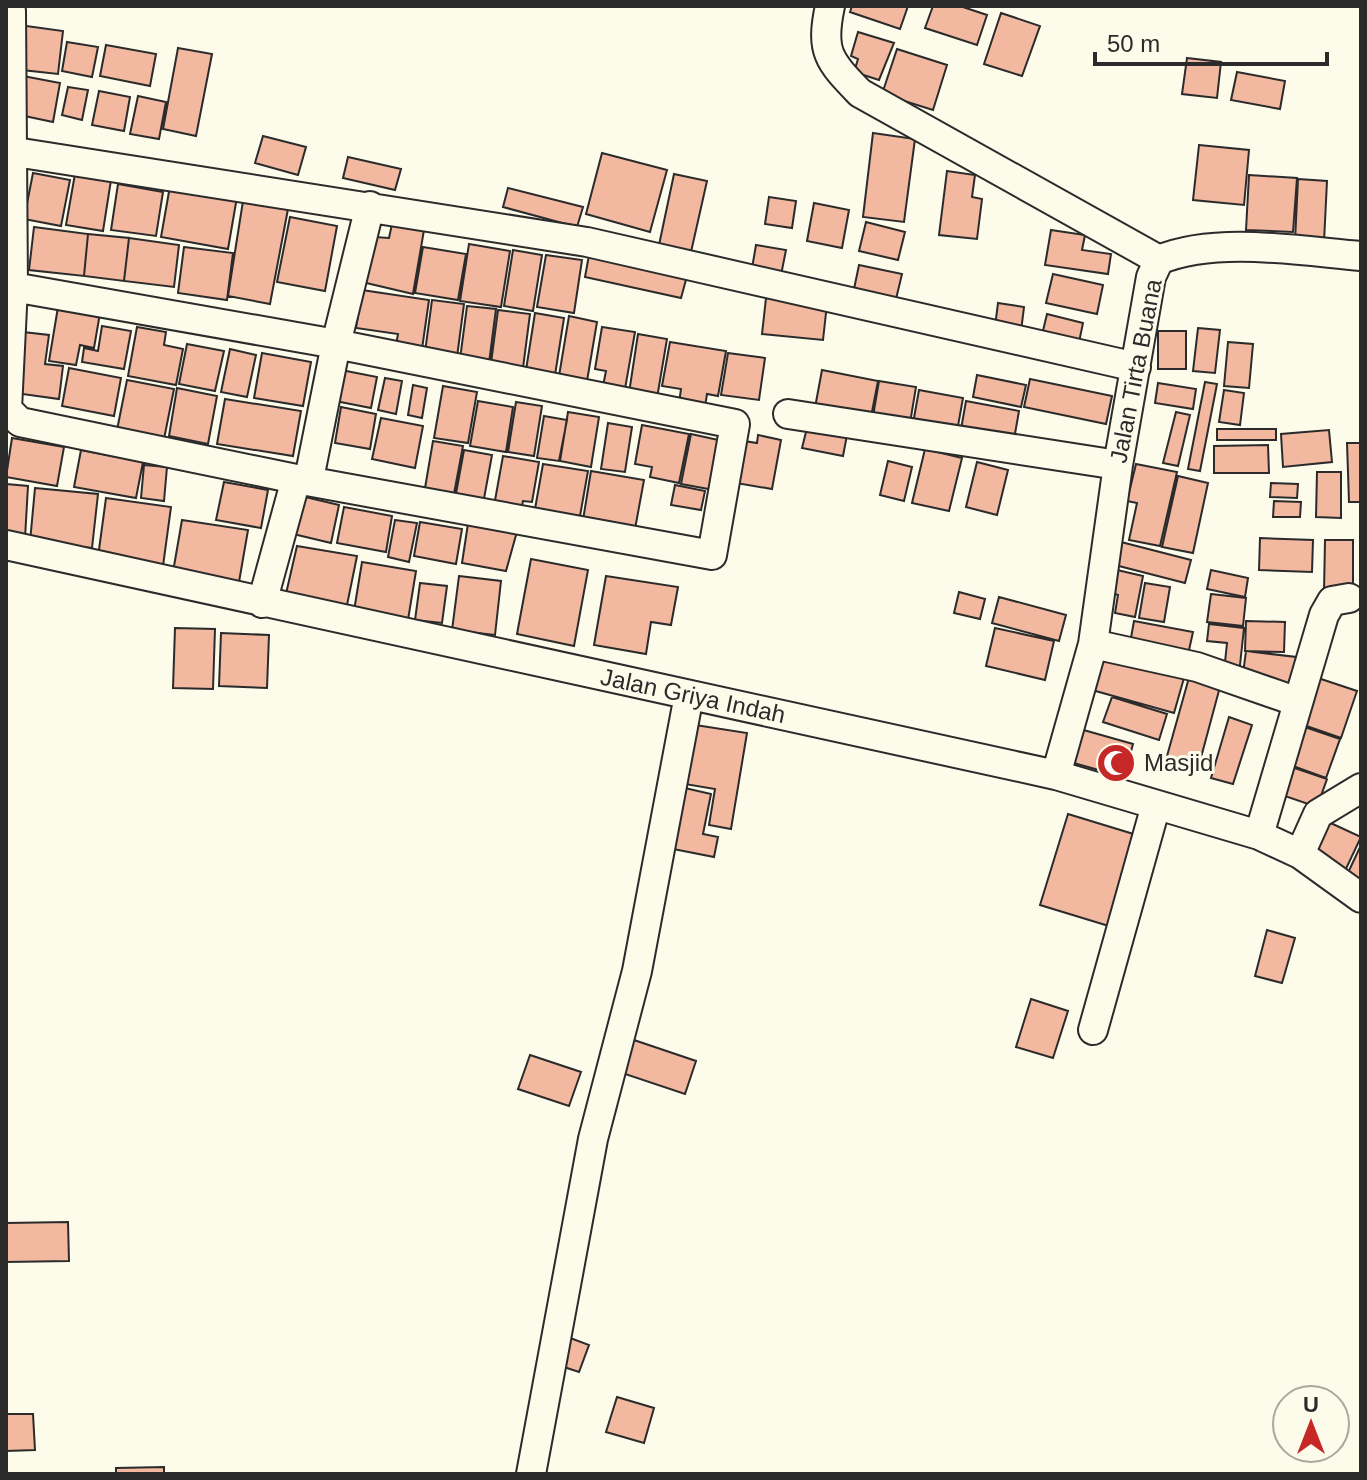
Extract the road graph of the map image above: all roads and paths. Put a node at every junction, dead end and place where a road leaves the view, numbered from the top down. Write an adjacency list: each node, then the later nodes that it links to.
1 (830, 6): 6 (street, Jalan Tirta Buana)
2 (11, 11): 3 (street)
3 (9, 151): 4 (street); 7 (street)
4 (370, 206): 8 (street); 9 (street)
5 (1361, 256): 6 (street)
6 (1159, 260): 9 (street, Jalan Tirta Buana)
7 (13, 287): 8 (street); 12 (street)
8 (336, 344): 12 (street); 12 (street)
9 (1136, 367): 11 (street, Jalan Tirta Buana)
10 (788, 414): 11 (street)
11 (1118, 465): 16 (street, Jalan Tirta Buana)
12 (303, 479): 15 (street)
13 (6, 545): 15 (street, Jalan Griya Indah)
14 (1349, 598): 18 (street)
15 (262, 603): 17 (street, Jalan Griya Indah)
16 (1093, 644): 18 (street); 19 (street, Jalan Tirta Buana)
17 (689, 695): 19 (street, Jalan Griya Indah); 26 (street)
18 (1298, 702): 22 (street)
19 (1056, 775): 21 (street, Jalan Griya Indah)
20 (1361, 788): 23 (street)
21 (1156, 805): 22 (street, Jalan Griya Indah); 25 (street)
22 (1259, 835): 23 (street, Jalan Griya Indah)
23 (1300, 854): 24 (street, Jalan Griya Indah)
24 (1361, 898)
25 (1093, 1030)
26 (531, 1474)

